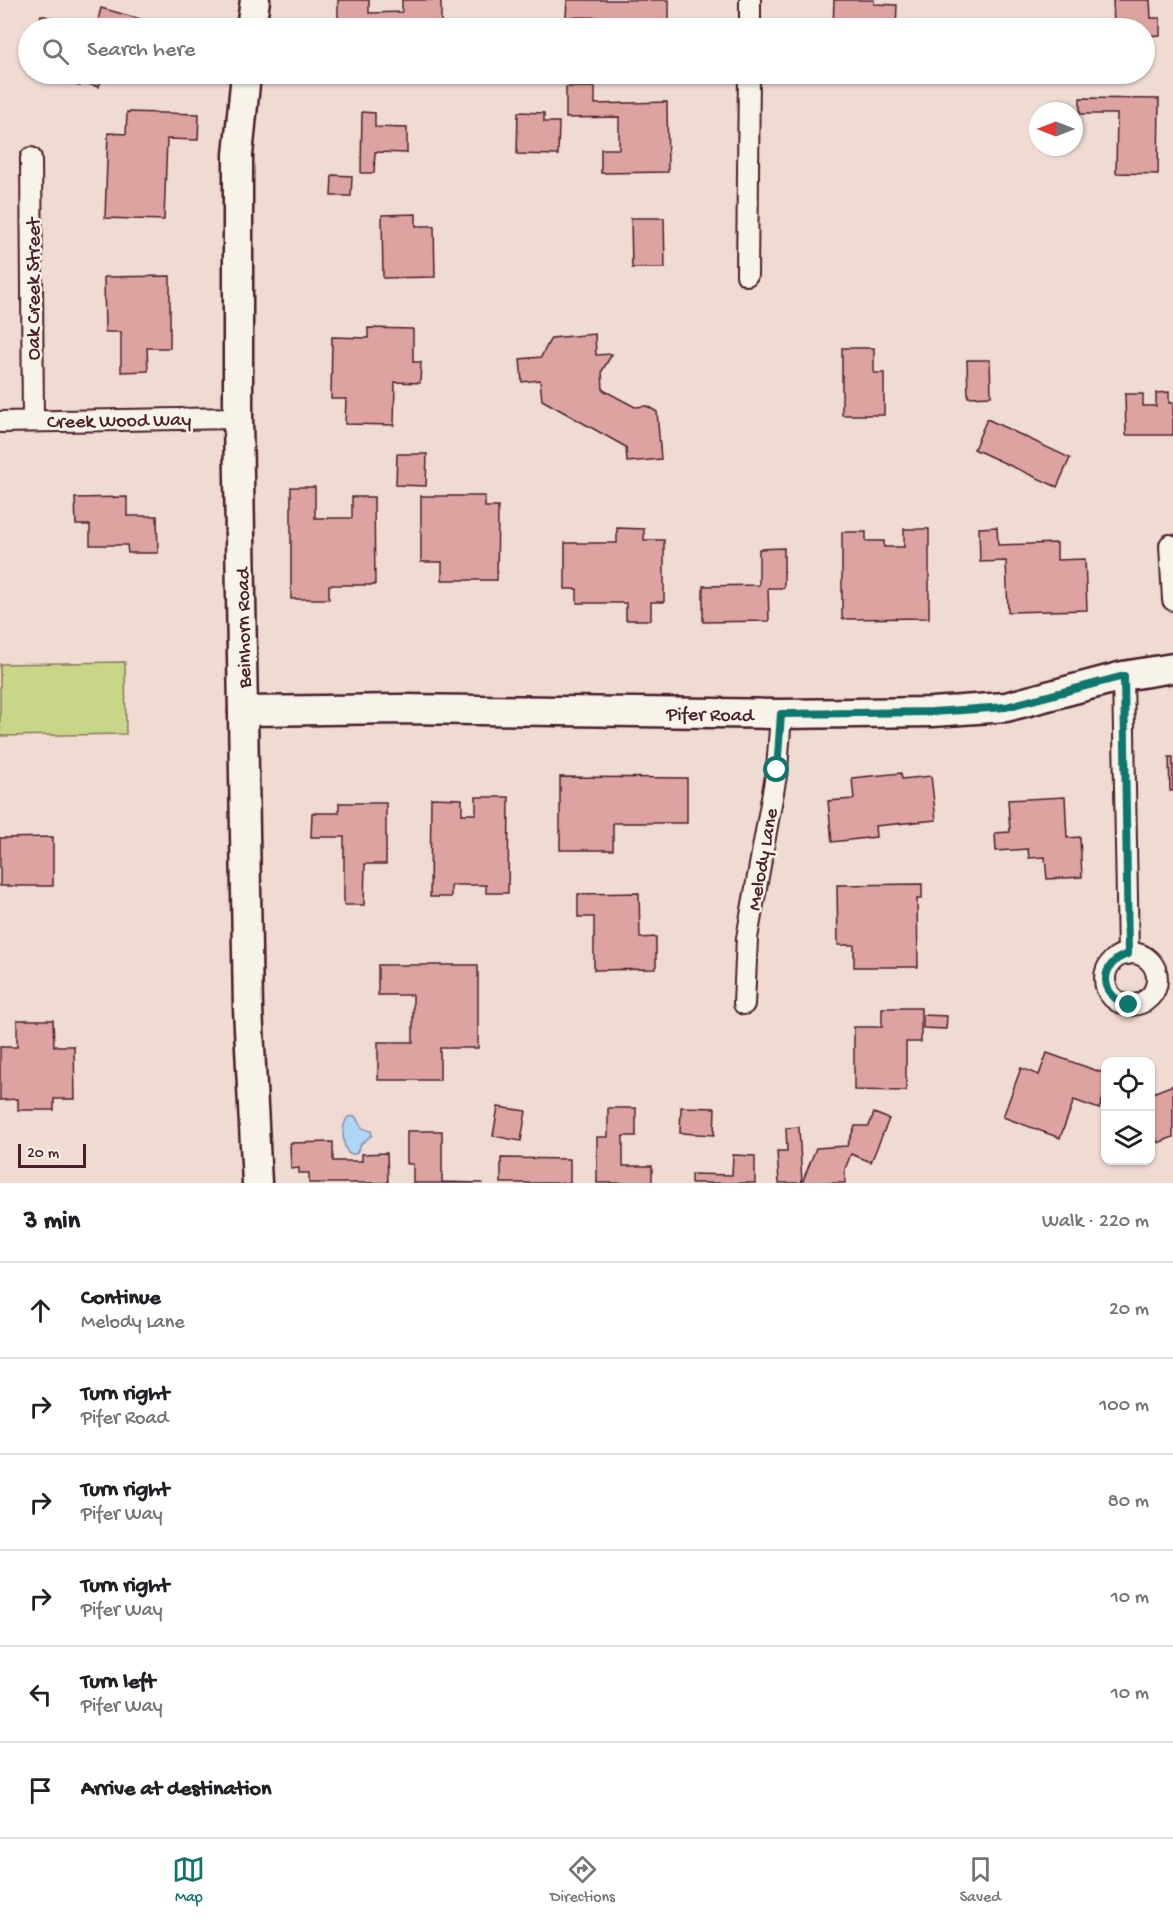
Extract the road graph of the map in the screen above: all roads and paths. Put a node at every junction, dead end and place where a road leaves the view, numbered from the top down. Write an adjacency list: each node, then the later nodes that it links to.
1 (255, 0): 3 (street)
2 (750, 0): 4 (street)
3 (252, 18)
4 (750, 18)
5 (245, 84): 9 (street, Beinhorn Road)
6 (749, 84): 8 (street)
7 (31, 158): 10 (street, Oak Creek Street)
8 (747, 275)
9 (238, 418): 10 (street, Creek Wood Way); 16 (street, Beinhorn Road)
10 (33, 420): 11 (street, Creek Wood Way)
11 (0, 422)
12 (1170, 545): 13 (street)
13 (1173, 600)
14 (1173, 668): 15 (street, Pifer Road)
15 (1124, 676): 17 (street, Pifer Road); 18 (street)
16 (243, 711): 17 (street, Pifer Road); 20 (street, Beinhorn Road)
17 (781, 714): 19 (street, Melody Lane)
18 (1128, 954)
19 (744, 1004)
20 (257, 1183)

